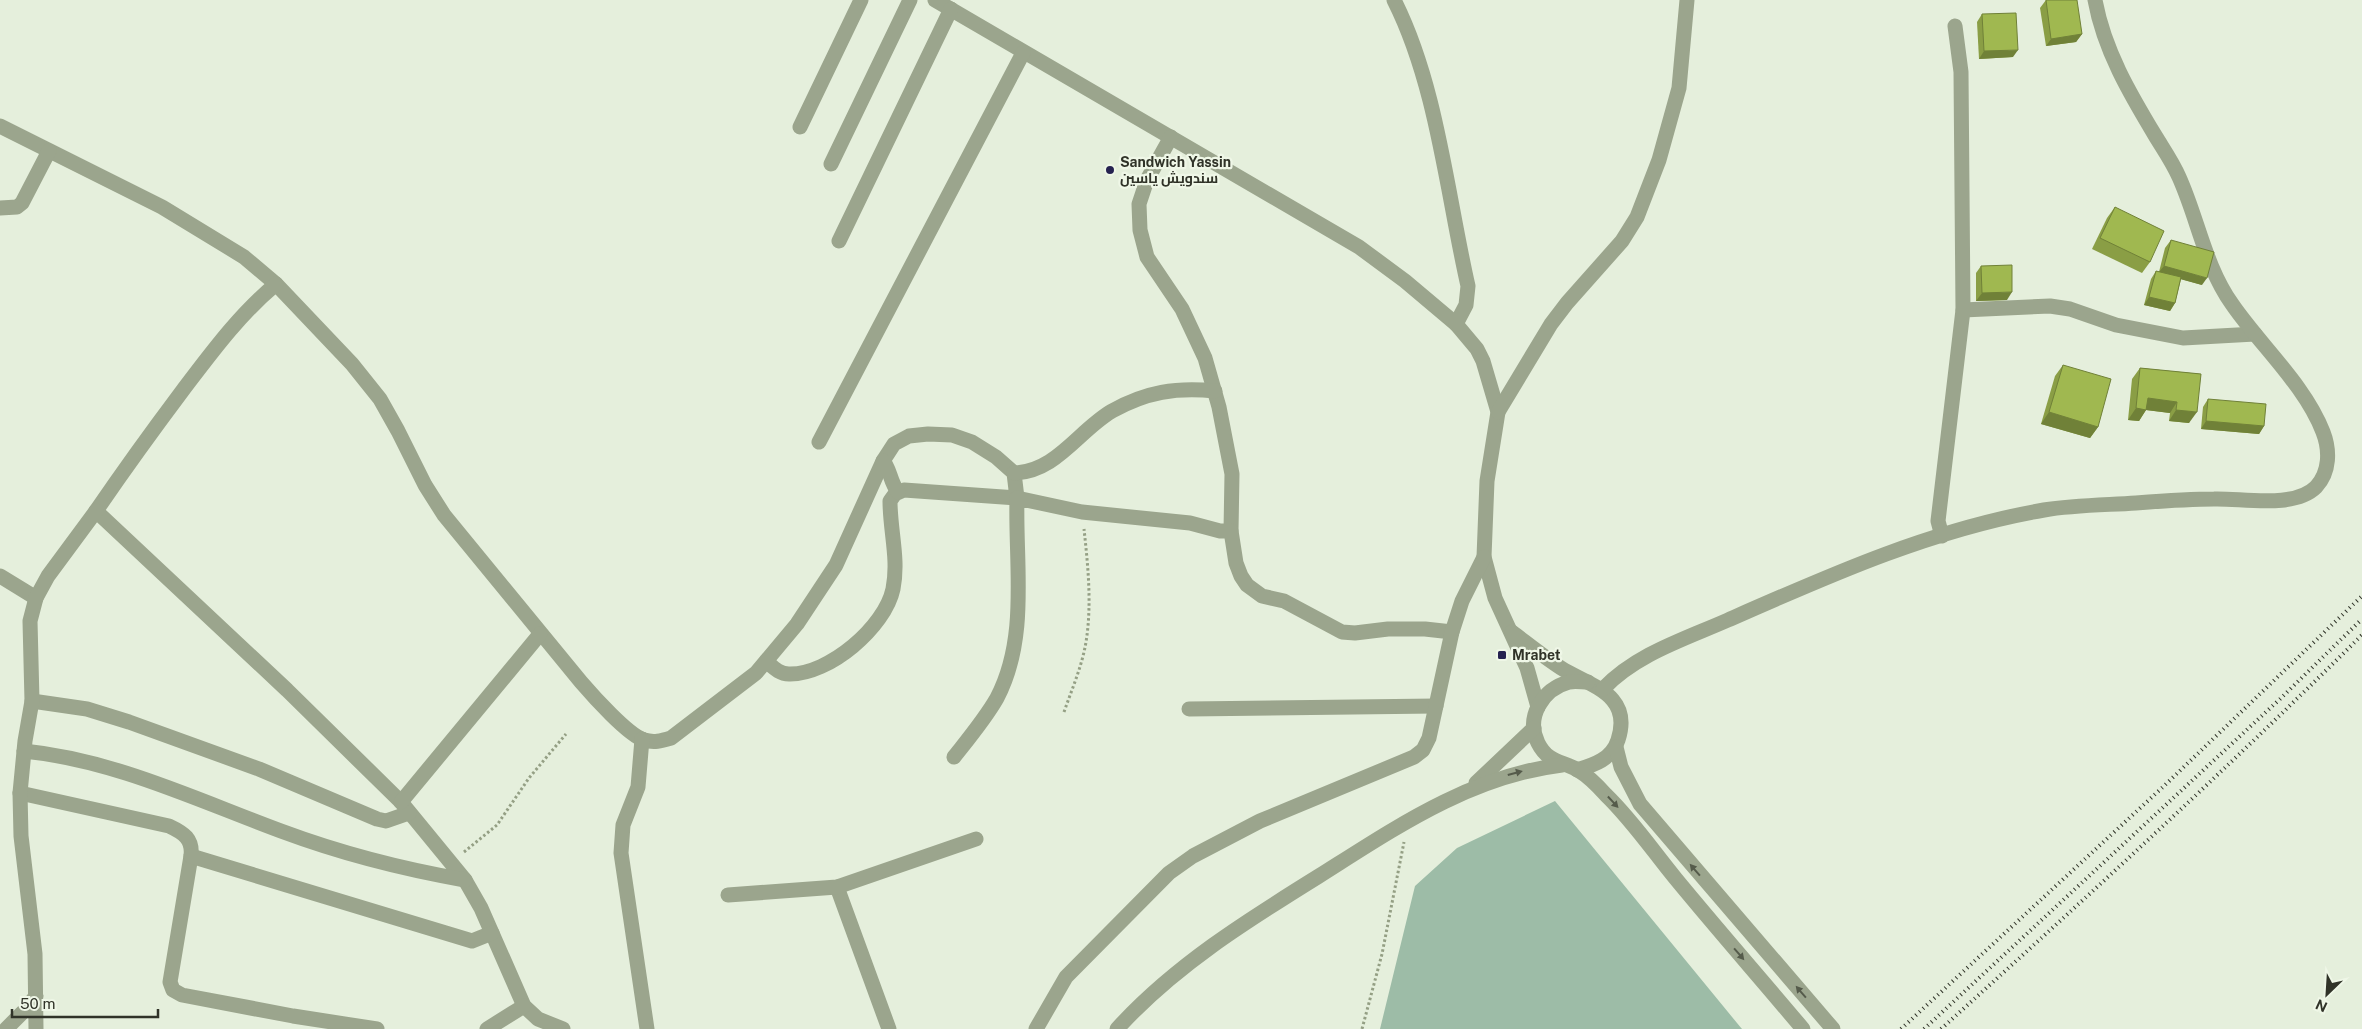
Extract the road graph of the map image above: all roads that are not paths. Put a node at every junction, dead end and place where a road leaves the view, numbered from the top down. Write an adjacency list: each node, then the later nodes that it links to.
1 (861, 0): 11 (street)
2 (910, 0): 14 (street)
3 (934, 0): 7 (street)
4 (1394, 0): 19 (street)
5 (1687, 0): 22 (street)
6 (2095, 0): 20 (street)
7 (950, 9): 9 (street); 16 (street)
8 (1955, 26): 18 (street)
9 (1023, 53): 12 (street); 23 (street)
10 (0, 126): 13 (street)
11 (800, 127)
12 (1172, 137): 19 (street); 21 (street)
13 (49, 151): 15 (street); 17 (street)
14 (831, 164)
15 (0, 208)
16 (839, 241)
17 (276, 284): 28 (street); 36 (street)
18 (1963, 310): 20 (street); 30 (street)
19 (1456, 324): 22 (street)
20 (2255, 334): 30 (street)
21 (1215, 392): 25 (street); 29 (street)
22 (1498, 412): 31 (street)
23 (819, 442)
24 (883, 461): 25 (street); 26 (street); 37 (street)
25 (1014, 473): 27 (street)
26 (898, 492): 27 (street); 37 (street)
27 (1017, 498): 29 (street); 48 (street)
28 (96, 511): 33 (street); 53 (street)
29 (1231, 531): 35 (street)
30 (1942, 536): 39 (street)
31 (1484, 557): 34 (street); 35 (street)
32 (0, 576): 33 (street)
33 (36, 598): 40 (street)
34 (1510, 631): 38 (street); 42 (street)
35 (1452, 632): 41 (street)
36 (540, 634): 45 (street); 53 (street)
37 (766, 662): 45 (street)
38 (1588, 682): 39 (street); 42 (street)
39 (1603, 689): 46 (street)
40 (32, 701): 47 (street); 53 (street)
41 (1436, 706): 43 (street); 71 (street)
42 (1538, 707): 44 (street)
43 (1189, 709)
44 (1534, 728): 49 (street); 51 (street)
45 (642, 739): 69 (street)
46 (1616, 747): 50 (street); 59 (street, one-way to 46)
47 (24, 751): 52 (street); 56 (street)
48 (954, 757)
49 (1562, 765): 50 (street); 51 (street, one-way to 49)
50 (1577, 770): 61 (street, one-way to 61)
51 (1469, 789): 72 (street)
52 (20, 793): 55 (street); 62 (street)
53 (405, 808): 56 (street)
54 (976, 839): 57 (street)
55 (191, 856): 60 (street); 66 (street)
56 (465, 880): 60 (street)
57 (837, 887): 58 (street); 70 (street)
58 (728, 894)
59 (1738, 920): 61 (street); 74 (street, one-way to 59)
60 (492, 933): 63 (street)
61 (1722, 934): 73 (street, one-way to 73)
62 (36, 996): 64 (street); 65 (street)
63 (524, 1006): 67 (street); 68 (street)
64 (6, 1029)
65 (36, 1029)
66 (377, 1029)
67 (487, 1029)
68 (563, 1029)
69 (647, 1029)
70 (889, 1029)
71 (1036, 1029)
72 (1117, 1029)
73 (1803, 1029)
74 (1833, 1029)

